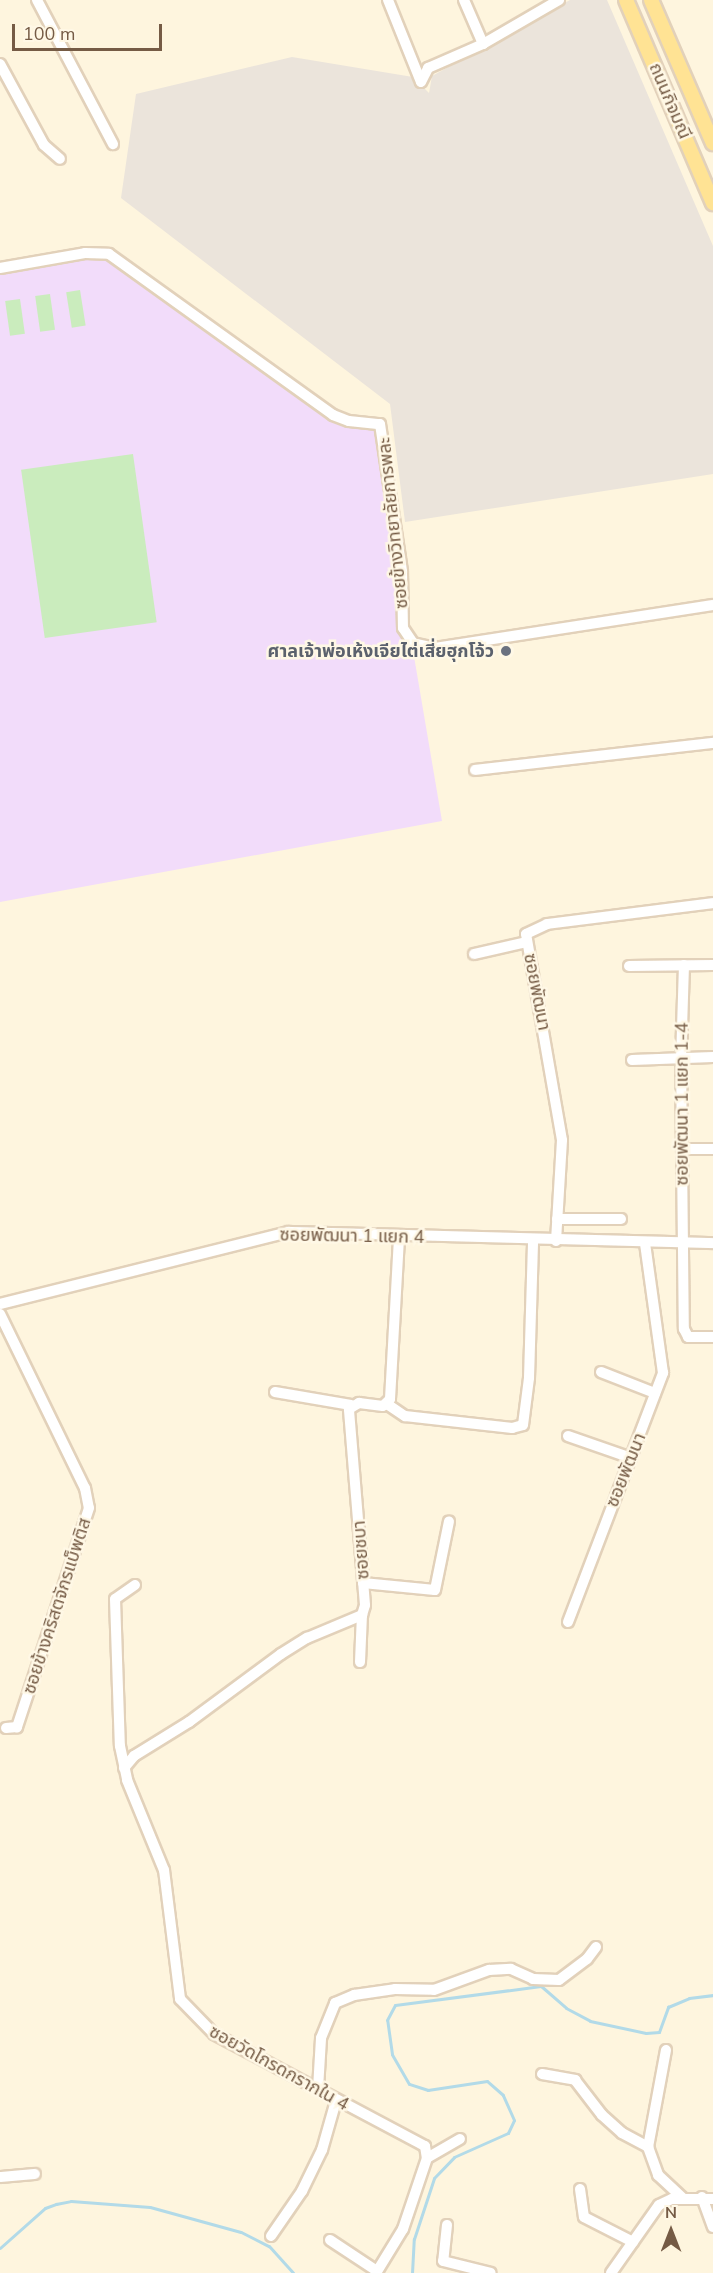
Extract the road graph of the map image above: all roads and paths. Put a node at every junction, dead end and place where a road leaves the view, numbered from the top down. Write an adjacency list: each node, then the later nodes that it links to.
1 (37, 0): 10 (street)
2 (388, 0): 8 (street)
3 (464, 0): 8 (street)
4 (558, 0): 7 (street)
5 (626, 0): 13 (main road, ถนนกิจมณี)
6 (651, 0): 11 (main road, ถนนกิจมณี)
7 (542, 4): 8 (street)
8 (483, 44)
9 (0, 64): 12 (street)
10 (113, 144)
11 (713, 144)
12 (60, 159)
13 (713, 203)
14 (0, 268): 15 (street, ซอยข้างวิทยาลัยการพละ)
15 (713, 605)
16 (713, 743): 17 (street)
17 (475, 770)
18 (713, 903): 19 (street, ซอยพัฒนา)
19 (527, 942): 20 (street); 29 (street, ซอยพัฒนา)
20 (474, 954)
21 (684, 965): 22 (street); 23 (street); 25 (street, ซอยพัฒนา 1 แยก 1-4)
22 (713, 965)
23 (629, 966)
24 (713, 1057): 25 (street)
25 (681, 1058): 26 (street); 27 (street, ซอยพัฒนา 1 แยก 1-4)
26 (632, 1060)
27 (682, 1149): 28 (street); 34 (street, ซอยพัฒนา 1 แยก 1-4)
28 (713, 1149)
29 (557, 1219): 30 (street); 33 (street, ซอยพัฒนา)
30 (621, 1219)
31 (399, 1237): 32 (street, ซอยพัฒนา 1 แยก 4); 37 (street, ซอยพัฒนา 1 แยก 4); 43 (street)
32 (533, 1240): 33 (street, ซอยพัฒนา 1 แยก 4); 43 (street)
33 (556, 1241): 36 (street, ซอยพัฒนา 1 แยก 4)
34 (683, 1243): 35 (street, ซอยพัฒนา 1 แยก 4); 36 (street, ซอยพัฒนา 1 แยก 4); 39 (street, ซอยพัฒนา 1 แยก 1-4)
35 (713, 1243)
36 (645, 1244): 42 (street, ซอยพัฒนา)
37 (0, 1304)
38 (0, 1314): 53 (street, ซอยข้างคริสตจักรแบ็พติส)
39 (713, 1336)
40 (601, 1372): 42 (street)
41 (275, 1392): 44 (street)
42 (655, 1393): 46 (street, ซอยพัฒนา)
43 (387, 1404): 44 (street)
44 (351, 1405): 48 (street, ซอยชบา)
45 (568, 1436): 46 (street)
46 (631, 1458): 51 (street, ซอยพัฒนา)
47 (449, 1521): 48 (street)
48 (363, 1583): 50 (street, ซอยชบา)
49 (135, 1585): 54 (street, ซอยวัดโกรดกรากใน 4)
50 (362, 1615): 52 (street, ซอยชบา); 54 (street)
51 (568, 1622)
52 (360, 1662)
53 (6, 1728)
54 (124, 1766): 58 (street, ซอยวัดโกรดกรากใน 4)
55 (596, 1947): 58 (street)
56 (666, 2050): 61 (street)
57 (542, 2074): 61 (street)
58 (318, 2089): 59 (street, ซอยวัดโกรดกรากใน 4)
59 (336, 2101): 62 (street, ซอยวัดโกรดกรากใน 4); 70 (street)
60 (460, 2139): 62 (street)
61 (648, 2146): 66 (street)
62 (427, 2158): 73 (street)
63 (35, 2174): 64 (street)
64 (0, 2177)
65 (580, 2189): 72 (street)
66 (682, 2198): 67 (street); 72 (street)
67 (707, 2198): 69 (street)
68 (447, 2225): 74 (street)
69 (713, 2227)
70 (271, 2236)
71 (330, 2240): 73 (street)
72 (633, 2242): 75 (street)
73 (376, 2272)
74 (491, 2273)
75 (611, 2273)

